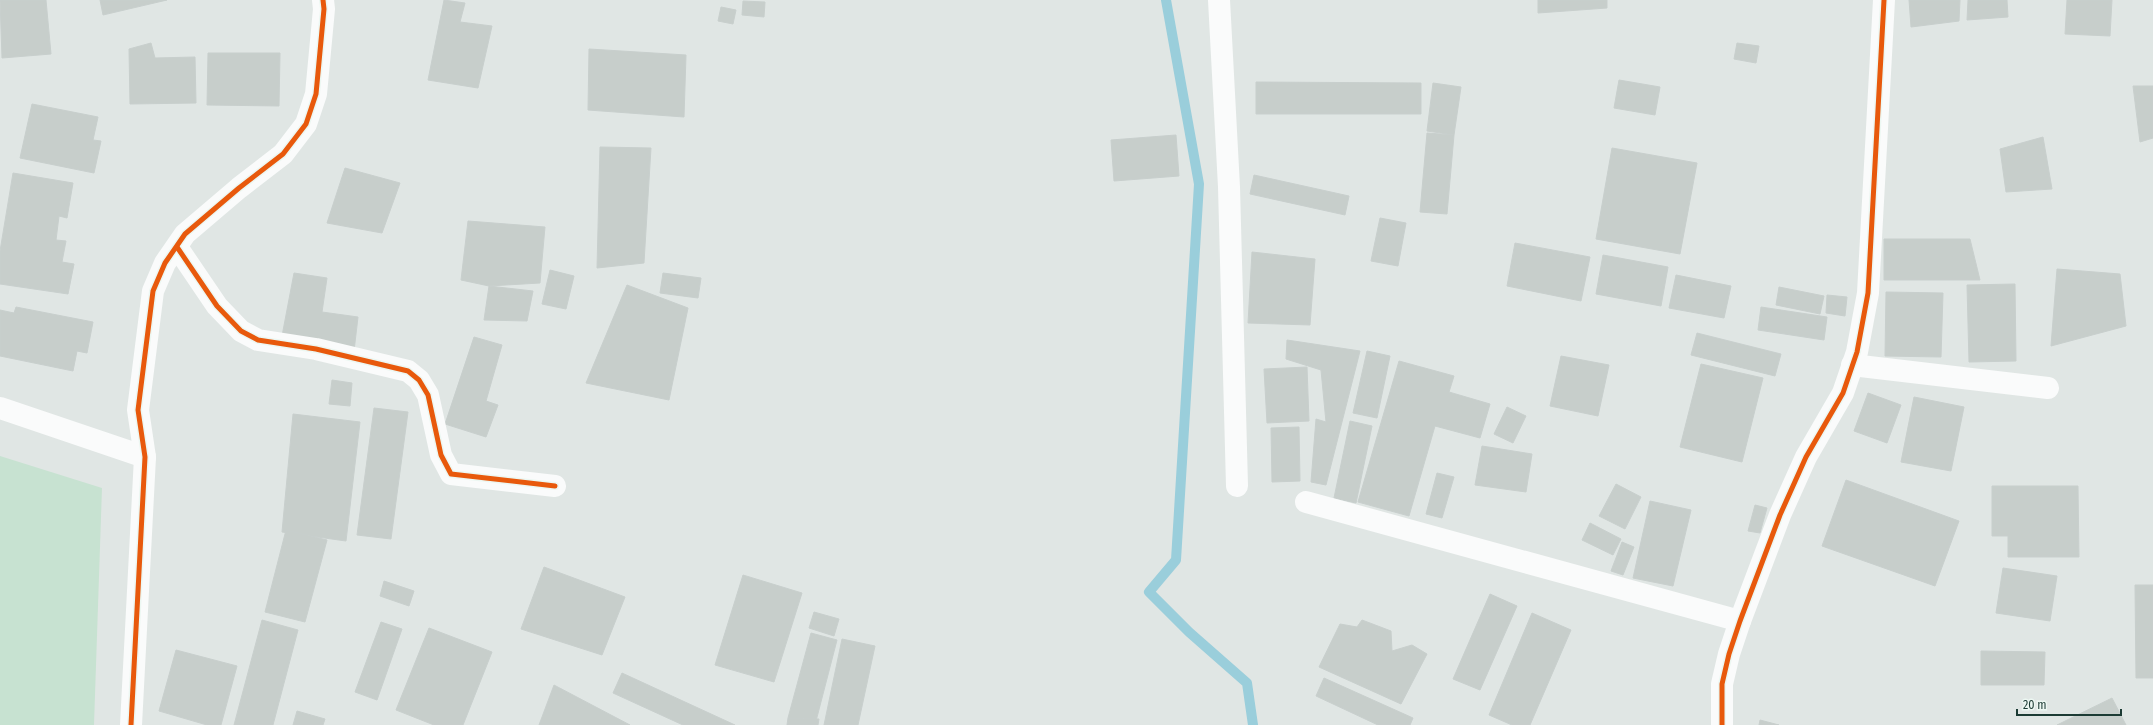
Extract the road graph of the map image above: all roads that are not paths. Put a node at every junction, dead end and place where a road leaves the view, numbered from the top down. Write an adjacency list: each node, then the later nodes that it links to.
1 (323, 0): 4 (street)
2 (1219, 0): 10 (street)
3 (1884, 0): 5 (street)
4 (177, 247): 8 (street); 9 (street)
5 (1852, 366): 6 (street); 12 (street)
6 (2048, 388)
7 (0, 408): 8 (street)
8 (145, 457): 13 (street)
9 (555, 486)
10 (1237, 486)
11 (1306, 502): 12 (street)
12 (1740, 621): 14 (street)
13 (131, 725)
14 (1722, 725)

